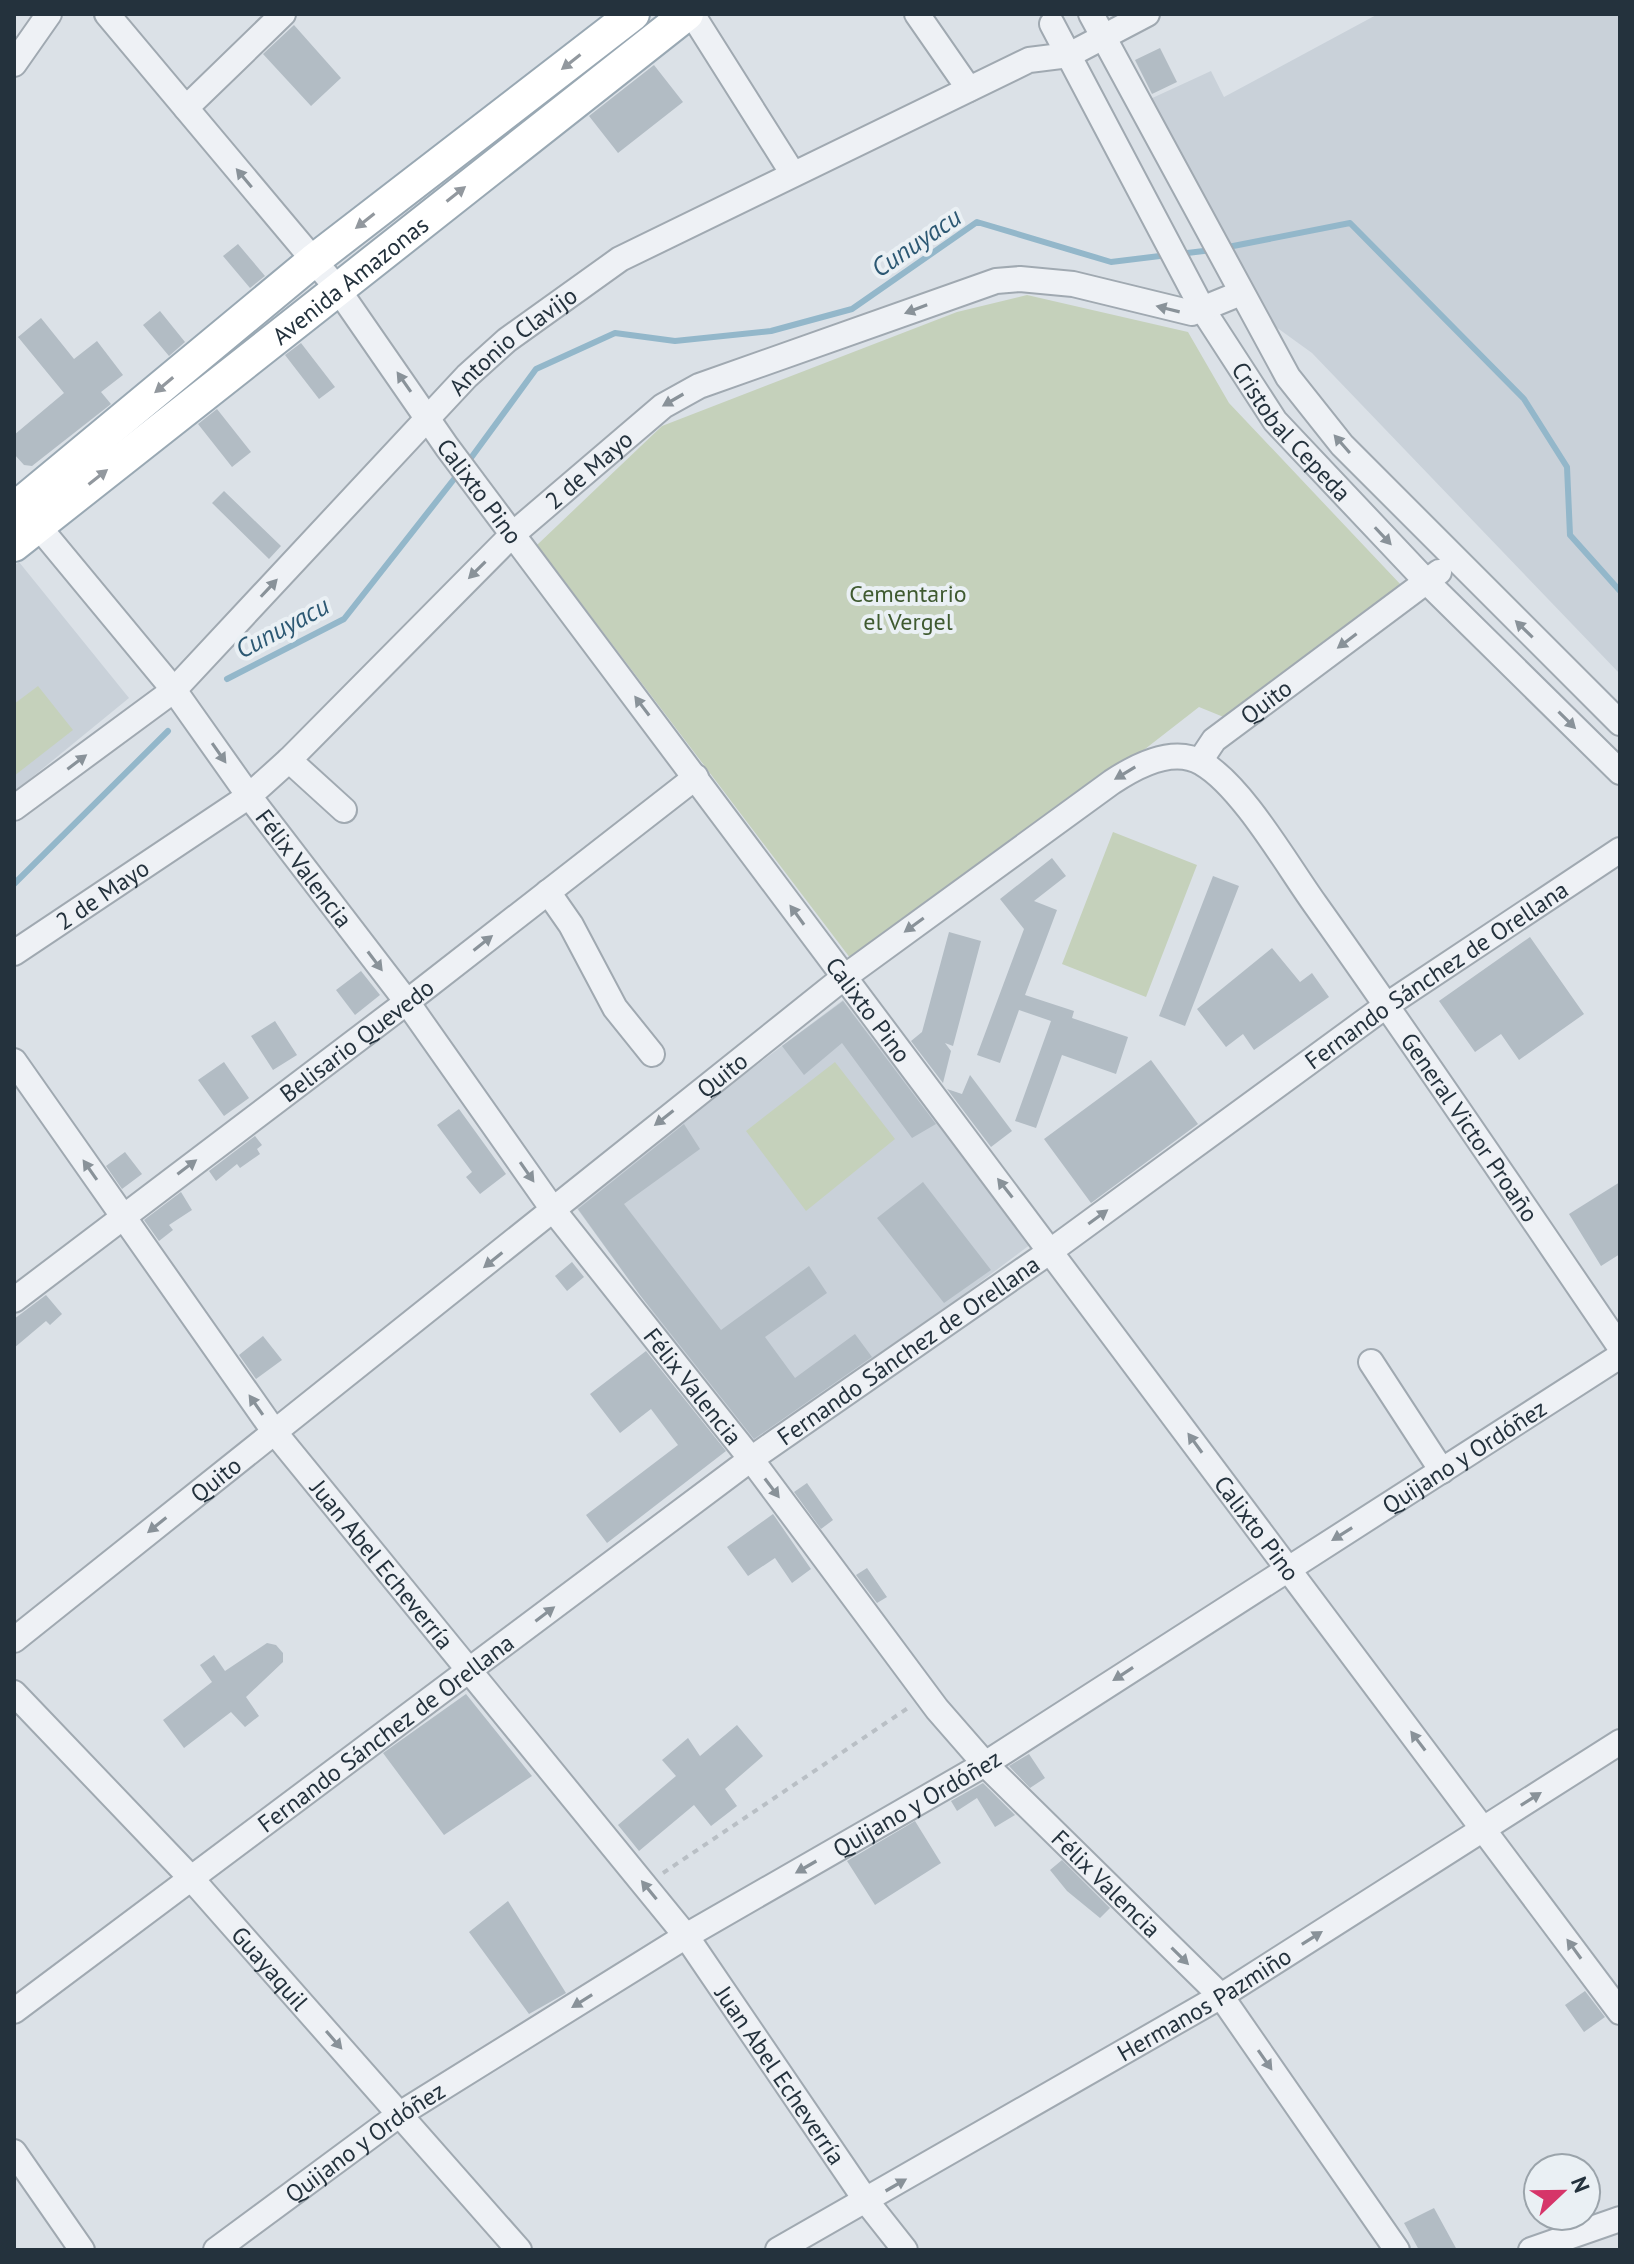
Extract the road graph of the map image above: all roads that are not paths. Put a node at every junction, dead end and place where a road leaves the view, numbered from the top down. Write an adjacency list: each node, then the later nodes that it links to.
1 (49, 14): 13 (street)
2 (107, 14): 15 (street, Calixto Pino)
3 (283, 14): 15 (street)
4 (633, 14): 17 (main road, Avenida Amazonas, one-way to 17)
5 (689, 14): 16 (street); 18 (main road, Avenida Amazonas, one-way to 5)
6 (917, 14): 14 (street)
7 (1091, 14): 10 (street, Cristobal Cepeda)
8 (1147, 14): 10 (street, Antonio Clavijo)
9 (1061, 19): 11 (street, Cristobal Cepeda); 12 (street)
10 (1103, 37): 11 (street, Antonio Clavijo); 19 (street, Cristobal Cepeda)
11 (1069, 55): 12 (street, Antonio Clavijo); 20 (street, Cristobal Cepeda)
12 (1029, 60): 14 (street, Antonio Clavijo)
13 (14, 64)
14 (969, 89): 16 (street, Antonio Clavijo)
15 (186, 108): 17 (street, Calixto Pino, one-way to 15)
16 (793, 174): 21 (street, Antonio Clavijo)
17 (313, 261): 18 (street, Calixto Pino); 22 (main road, Avenida Amazonas, one-way to 22)
18 (337, 288): 21 (street, Calixto Pino, one-way to 18); 22 (main road, Avenida Amazonas, one-way to 18)
19 (1241, 293): 20 (street, 2 de Mayo); 24 (street, Cristobal Cepeda, one-way to 19)
20 (1203, 310): 23 (street, 2 de Mayo, one-way to 23); 25 (street, Cristobal Cepeda, one-way to 25)
21 (429, 419): 23 (street, Calixto Pino); 26 (street, Antonio Clavijo, one-way to 21)
22 (20, 516): 26 (street, Félix Valencia)
23 (513, 534): 28 (street, 2 de Mayo, one-way to 28); 31 (street, Calixto Pino, one-way to 23)
24 (1453, 560): 25 (street, Quito); 27 (street, Cristobal Cepeda, one-way to 24)
25 (1427, 582): 29 (street, Quito, one-way to 29); 30 (street, Cristobal Cepeda, one-way to 30)
26 (174, 690): 32 (street, Félix Valencia, one-way to 32); 33 (street, Antonio Clavijo, one-way to 26)
27 (1620, 723)
28 (289, 760): 32 (street, 2 de Mayo); 34 (street)
29 (1200, 761): 38 (street, Quito, one-way to 38); 40 (street, General Victor Proaño)
30 (1620, 772)
31 (696, 777): 36 (street, Belisario Quevedo); 38 (street, Calixto Pino, one-way to 31)
32 (249, 796): 37 (street, 2 de Mayo); 39 (street, Félix Valencia, one-way to 39)
33 (14, 808)
34 (344, 810)
35 (1620, 850): 40 (street, Fernando Sánchez de Orellana)
36 (548, 892): 39 (street, Belisario Quevedo, one-way to 36); 41 (street)
37 (14, 953)
38 (843, 978): 43 (street, Quito, one-way to 43); 45 (street, Calixto Pino, one-way to 38)
39 (407, 1002): 43 (street, Félix Valencia, one-way to 43); 44 (street, Belisario Quevedo, one-way to 39)
40 (1387, 1005): 45 (street, Fernando Sánchez de Orellana, one-way to 40); 47 (street, General Victor Proaño)
41 (652, 1054)
42 (14, 1061): 44 (street, Juan Abel Echeverría, one-way to 42)
43 (554, 1211): 50 (street, Quito, one-way to 50); 51 (street, Félix Valencia)
44 (121, 1216): 46 (street, Belisario Quevedo); 50 (street, Juan Abel Echeverría, one-way to 44)
45 (1052, 1250): 51 (street, Fernando Sánchez de Orellana); 53 (street, Calixto Pino, one-way to 45)
46 (14, 1300)
47 (1620, 1347)
48 (1620, 1356): 52 (street, Quijano y Ordóñez)
49 (1371, 1362): 52 (street)
50 (276, 1434): 54 (street, Quito, one-way to 54); 55 (street, Juan Abel Echeverría)
51 (751, 1459): 55 (street, Fernando Sánchez de Orellana, one-way to 51); 58 (street, Félix Valencia, one-way to 58)
52 (1442, 1471): 53 (street, Quijano y Ordóñez, one-way to 53)
53 (1287, 1569): 58 (street, Quijano y Ordóñez, one-way to 58); 59 (street, Calixto Pino, one-way to 53)
54 (14, 1640)
55 (469, 1671): 60 (street, Fernando Sánchez de Orellana); 61 (street, Juan Abel Echeverría, one-way to 55)
56 (14, 1693): 60 (street, Guayaquil)
57 (1620, 1742): 59 (street, Hermanos Pazmiño, one-way to 57)
58 (985, 1764): 61 (street, Quijano y Ordóñez, one-way to 61); 62 (street, Félix Valencia, one-way to 62)
59 (1485, 1828): 62 (street, Hermanos Pazmiño, one-way to 59); 64 (street, Calixto Pino, one-way to 59)
60 (190, 1877): 63 (street, Fernando Sánchez de Orellana); 65 (street, Guayaquil, one-way to 65)
61 (686, 1936): 65 (street, Quijano y Ordóñez, one-way to 65); 67 (street, Juan Abel Echeverría)
62 (1221, 1996): 67 (street, Hermanos Pazmiño, one-way to 62); 74 (street, Félix Valencia, one-way to 74)
63 (14, 2011)
64 (1620, 2012)
65 (400, 2114): 70 (street, Quijano y Ordóñez); 71 (street, Guayaquil)
66 (14, 2152): 69 (street)
67 (867, 2202): 72 (street, Hermanos Pazmiño); 73 (street, Juan Abel Echeverría)
68 (1620, 2219): 75 (street)
69 (82, 2250)
70 (216, 2250)
71 (519, 2250)
72 (778, 2250)
73 (905, 2250)
74 (1397, 2250)
75 (1531, 2250)

